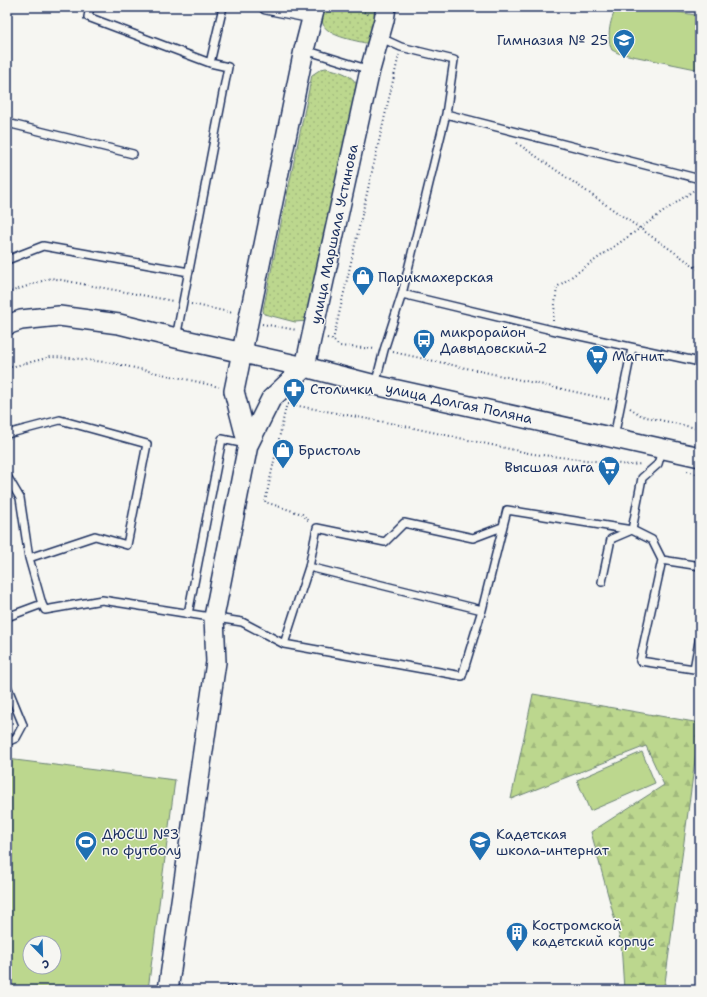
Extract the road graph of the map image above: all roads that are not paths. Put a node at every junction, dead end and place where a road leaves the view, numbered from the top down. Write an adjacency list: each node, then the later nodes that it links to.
1 (90, 7): 8 (lane)
2 (223, 7): 8 (lane)
3 (266, 7): 5 (street)
4 (379, 11): 6 (street, улица Маршала Устинова)
5 (313, 12): 7 (street)
6 (379, 37): 9 (street, улица Маршала Устинова); 10 (lane)
7 (304, 50): 9 (lane); 20 (street)
8 (210, 63): 15 (lane)
9 (370, 70): 22 (street, улица Маршала Устинова)
10 (446, 114): 13 (lane); 16 (lane)
11 (7, 122): 12 (lane)
12 (133, 154)
13 (700, 179)
14 (7, 260): 15 (lane)
15 (189, 272): 18 (lane)
16 (402, 294): 19 (lane); 23 (lane)
17 (7, 324): 18 (street, улица Долгая Поляна)
18 (176, 338): 20 (street, улица Долгая Поляна)
19 (632, 348): 21 (lane); 25 (lane)
20 (243, 354): 22 (street, улица Долгая Поляна); 26 (street)
21 (700, 362)
22 (305, 367): 23 (street, улица Долгая Поляна); 26 (street)
23 (375, 385): 25 (street, улица Долгая Поляна)
24 (7, 434): 32 (lane)
25 (614, 437): 27 (street, улица Долгая Поляна)
26 (248, 445): 39 (lane); 41 (street)
27 (660, 456): 28 (street, улица Долгая Поляна); 31 (lane)
28 (700, 456)
29 (7, 476): 32 (lane)
30 (502, 527): 31 (lane); 35 (lane); 38 (lane)
31 (632, 530): 33 (lane); 36 (lane)
32 (28, 558): 37 (lane)
33 (662, 560): 34 (lane); 42 (lane)
34 (700, 566)
35 (309, 567): 38 (lane); 43 (lane)
36 (602, 582)
37 (42, 604): 39 (lane); 40 (lane)
38 (482, 610): 43 (lane)
39 (188, 614): 41 (lane)
40 (7, 618)
41 (214, 618): 43 (lane); 46 (street)
42 (700, 636)
43 (284, 644)
44 (7, 686): 45 (lane)
45 (7, 742)
46 (168, 990)

